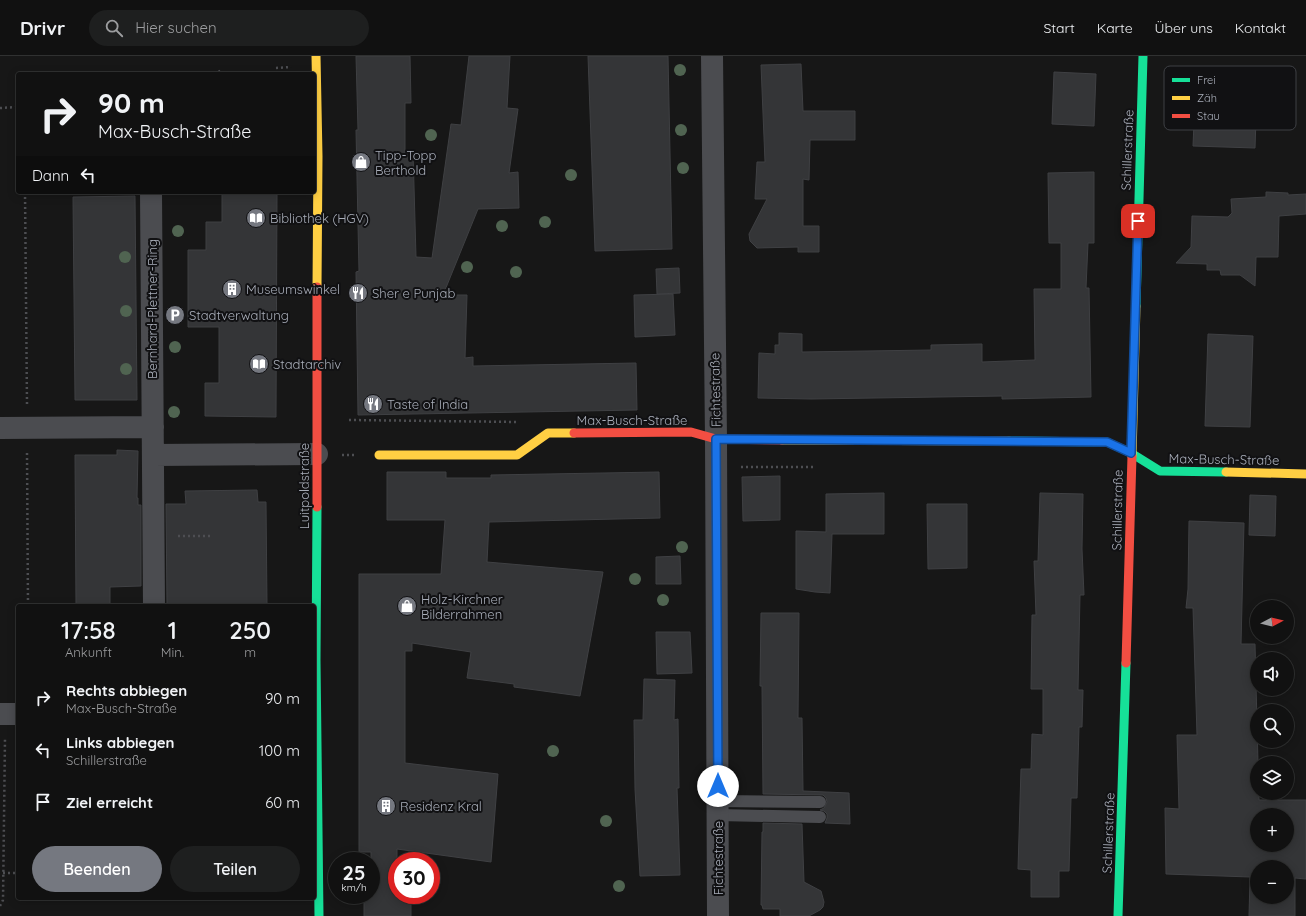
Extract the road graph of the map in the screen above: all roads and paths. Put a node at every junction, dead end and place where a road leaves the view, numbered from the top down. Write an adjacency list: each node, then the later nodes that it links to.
1 (316, 56): 17 (street, Luitpoldstraße)
2 (712, 56): 15 (street, Fichtestraße)
3 (1143, 56): 16 (street, Schillerstraße)
4 (222, 70): 5 (path)
5 (218, 72)
6 (16, 107): 7 (path)
7 (0, 108)
8 (25, 194): 13 (path)
9 (151, 194): 11 (street, Bernhard-Plettner-Ring)
10 (349, 420): 14 (path)
11 (153, 427): 13 (street); 18 (street, Bernhard-Plettner-Ring)
12 (0, 428): 13 (street)
13 (27, 428): 24 (path)
14 (548, 433): 15 (street, Max-Busch-Straße); 19 (street)
15 (716, 439): 16 (street, Max-Busch-Straße); 20 (path); 28 (street, Fichtestraße)
16 (1131, 453): 21 (street, Max-Busch-Straße); 35 (street, Schillerstraße)
17 (317, 454): 18 (street); 19 (path); 33 (street, Luitpoldstraße)
18 (152, 455): 22 (street, Bernhard-Plettner-Ring)
19 (379, 455)
20 (818, 467)
21 (1306, 474)
22 (153, 536): 23 (path); 25 (street, Bernhard-Plettner-Ring)
23 (213, 536)
24 (28, 604)
25 (154, 604)
26 (8, 714): 30 (path)
27 (820, 802): 28 (lane)
28 (718, 808): 29 (lane); 34 (street, Fichtestraße)
29 (820, 817)
30 (4, 873): 31 (path); 32 (path)
31 (16, 873)
32 (0, 906)
33 (320, 916)
34 (718, 916)
35 (1118, 916)

